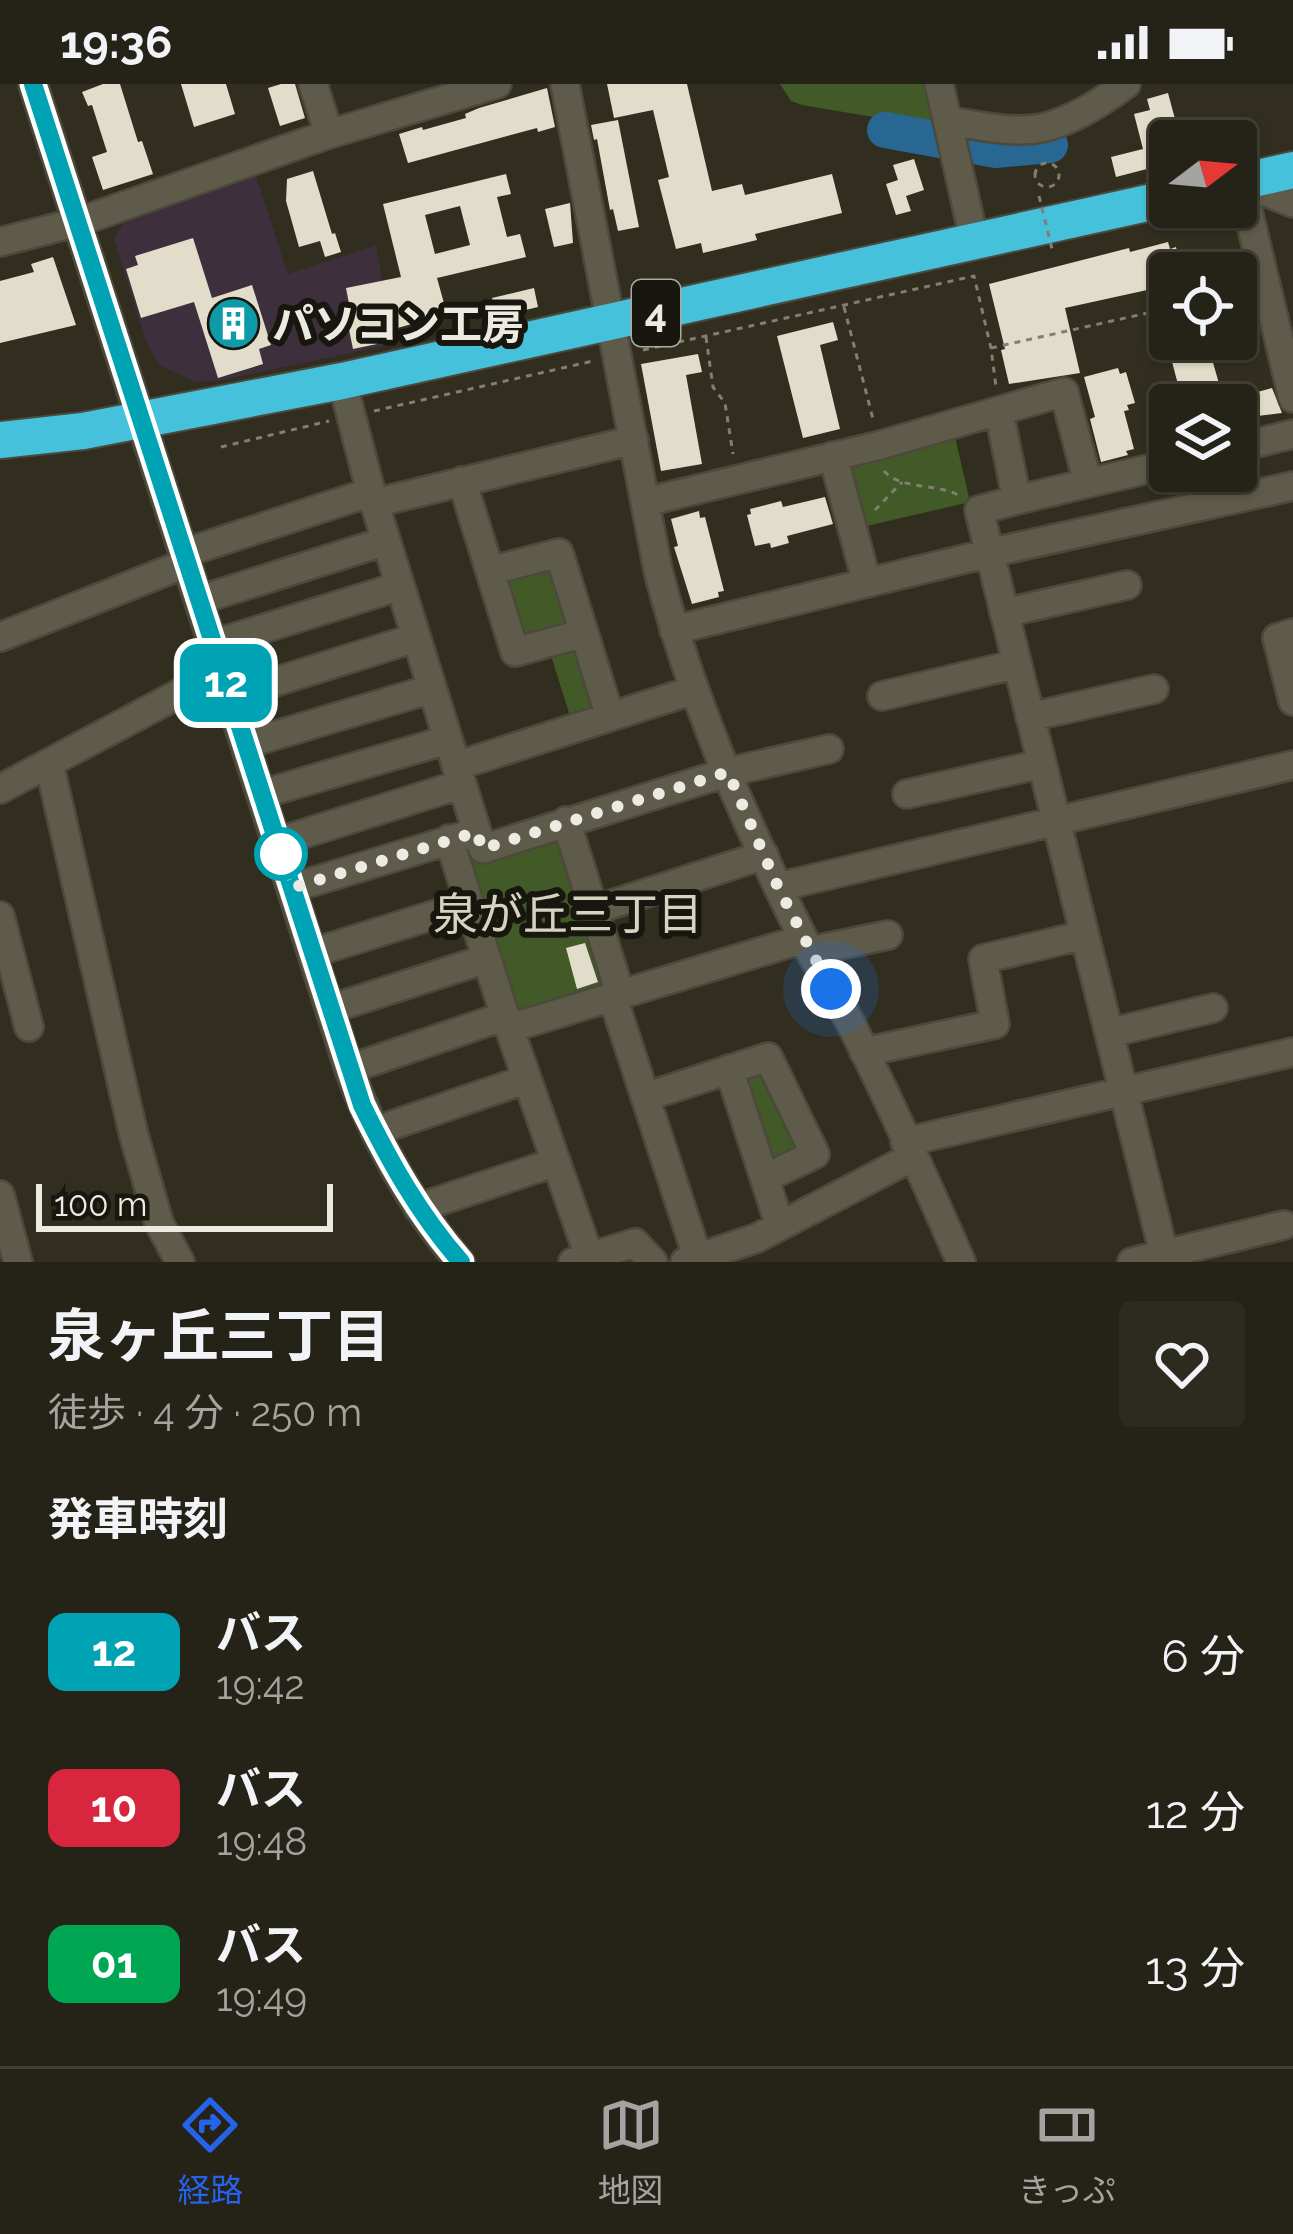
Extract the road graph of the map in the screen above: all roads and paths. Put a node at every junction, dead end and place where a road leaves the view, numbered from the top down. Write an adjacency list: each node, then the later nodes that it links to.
1 (33, 84): 17 (street)
2 (313, 84): 8 (street)
3 (496, 84): 8 (street)
4 (566, 84): 25 (street)
5 (940, 84): 7 (street)
6 (1126, 84): 7 (street)
7 (947, 121): 20 (street)
8 (329, 134): 17 (street)
9 (1293, 170): 11 (highway)
10 (1059, 172): 12 (path); 12 (path); 13 (path)
11 (1257, 179)
12 (1036, 182): 21 (path, bridge)
13 (1062, 185)
14 (1257, 190): 16 (street)
15 (1149, 203): 20 (highway, 4)
16 (1293, 203)
17 (78, 222): 19 (street); 30 (street)
18 (1250, 228): 28 (street)
19 (0, 242)
20 (975, 243): 25 (highway, 4)
21 (1053, 253)
22 (844, 305): 24 (path); 26 (path); 36 (path)
23 (1149, 313): 26 (path)
24 (706, 335): 25 (path); 39 (path)
25 (616, 339): 27 (highway, 4); 27 (path); 33 (street)
26 (991, 348): 29 (path)
27 (347, 398): 30 (highway, 4); 35 (path); 44 (street)
28 (1293, 398)
29 (999, 412): 36 (street); 42 (street); 45 (street)
30 (141, 421): 32 (highway, 4); 51 (street)
31 (1293, 434): 34 (street)
32 (0, 440)
33 (634, 440): 40 (street); 46 (street)
34 (1257, 443)
35 (221, 447)
36 (873, 447): 37 (street); 41 (path)
37 (833, 456): 39 (street); 48 (street)
38 (1149, 469): 42 (street)
39 (737, 480): 46 (street)
40 (462, 481): 44 (street); 52 (street)
41 (903, 481): 47 (path); 48 (path)
42 (1088, 483): 45 (street)
43 (1293, 485): 50 (street)
44 (373, 497): 49 (street); 51 (street)
45 (1017, 500): 47 (street)
46 (645, 502): 58 (street)
47 (979, 510): 50 (street)
48 (853, 528): 53 (street)
49 (386, 541): 55 (street); 56 (street)
50 (989, 553): 53 (street); 57 (street)
51 (185, 558): 56 (street); 61 (street)
52 (490, 571): 59 (street); 59 (street)
53 (867, 583): 58 (street)
54 (1127, 585): 57 (street)
55 (400, 586): 62 (street); 64 (street)
56 (199, 600): 64 (street)
57 (1004, 613): 63 (street)
58 (674, 630): 67 (street)
59 (584, 632): 70 (street)
60 (1293, 633): 69 (street)
61 (0, 637)
62 (415, 638): 64 (street); 65 (street)
63 (1017, 664): 68 (street); 71 (street)
64 (222, 670): 72 (street); 74 (street)
65 (431, 689): 72 (street); 75 (street)
66 (1154, 689): 71 (street)
67 (694, 690): 70 (street); 78 (street)
68 (882, 696)
69 (1293, 701)
70 (610, 717): 75 (street)
71 (1030, 717): 76 (street)
72 (246, 744): 80 (street)
73 (829, 749): 78 (street)
74 (50, 763): 79 (street); 126 (street)
75 (455, 763): 80 (street); 84 (street); 86 (street)
76 (1041, 764): 81 (street); 83 (street)
77 (1293, 765): 83 (street)
78 (728, 772): 82 (street); 87 (street)
79 (0, 788)
80 (262, 794): 86 (street)
81 (907, 794)
82 (566, 821): 84 (street); 91 (street)
83 (1056, 822): 88 (street); 94 (street)
84 (477, 832): 85 (street)
85 (449, 839): 89 (street); 90 (street)
86 (277, 842): 89 (street)
87 (764, 855): 88 (street); 91 (street)
88 (778, 887): 95 (street)
89 (292, 888): 96 (street)
90 (469, 904): 96 (street); 97 (street)
91 (594, 910): 98 (street)
92 (0, 916): 102 (street)
93 (888, 935): 95 (street)
94 (1084, 935): 103 (street); 104 (street)
95 (807, 945): 98 (street); 104 (street)
96 (312, 953): 100 (street)
97 (486, 959): 100 (street); 101 (street)
98 (616, 994): 101 (street); 110 (street)
99 (1213, 1008): 103 (street)
100 (329, 1009): 106 (street)
101 (507, 1022): 106 (street); 108 (street)
102 (29, 1027)
103 (1108, 1034): 109 (street)
104 (864, 1052): 112 (street)
105 (1293, 1052): 109 (street)
106 (349, 1069): 111 (street)
107 (730, 1069): 110 (street); 113 (street); 115 (street)
108 (527, 1079): 111 (street); 114 (street)
109 (1123, 1091): 112 (street); 121 (street)
110 (645, 1096): 124 (street)
111 (375, 1131): 118 (street)
112 (909, 1150): 117 (street); 123 (street)
113 (815, 1154): 115 (street); 117 (street)
114 (556, 1162): 118 (street); 122 (street)
115 (765, 1178): 120 (street)
116 (0, 1195): 125 (street)
117 (837, 1196): 120 (street)
118 (418, 1208): 127 (street)
119 (1284, 1225): 121 (street)
120 (780, 1226): 124 (street)
121 (1165, 1258): 129 (street)
122 (581, 1259): 128 (street)
123 (952, 1259)
124 (694, 1261)
125 (18, 1262)
126 (179, 1262)
127 (460, 1262)
128 (652, 1262)
129 (1132, 1262)

